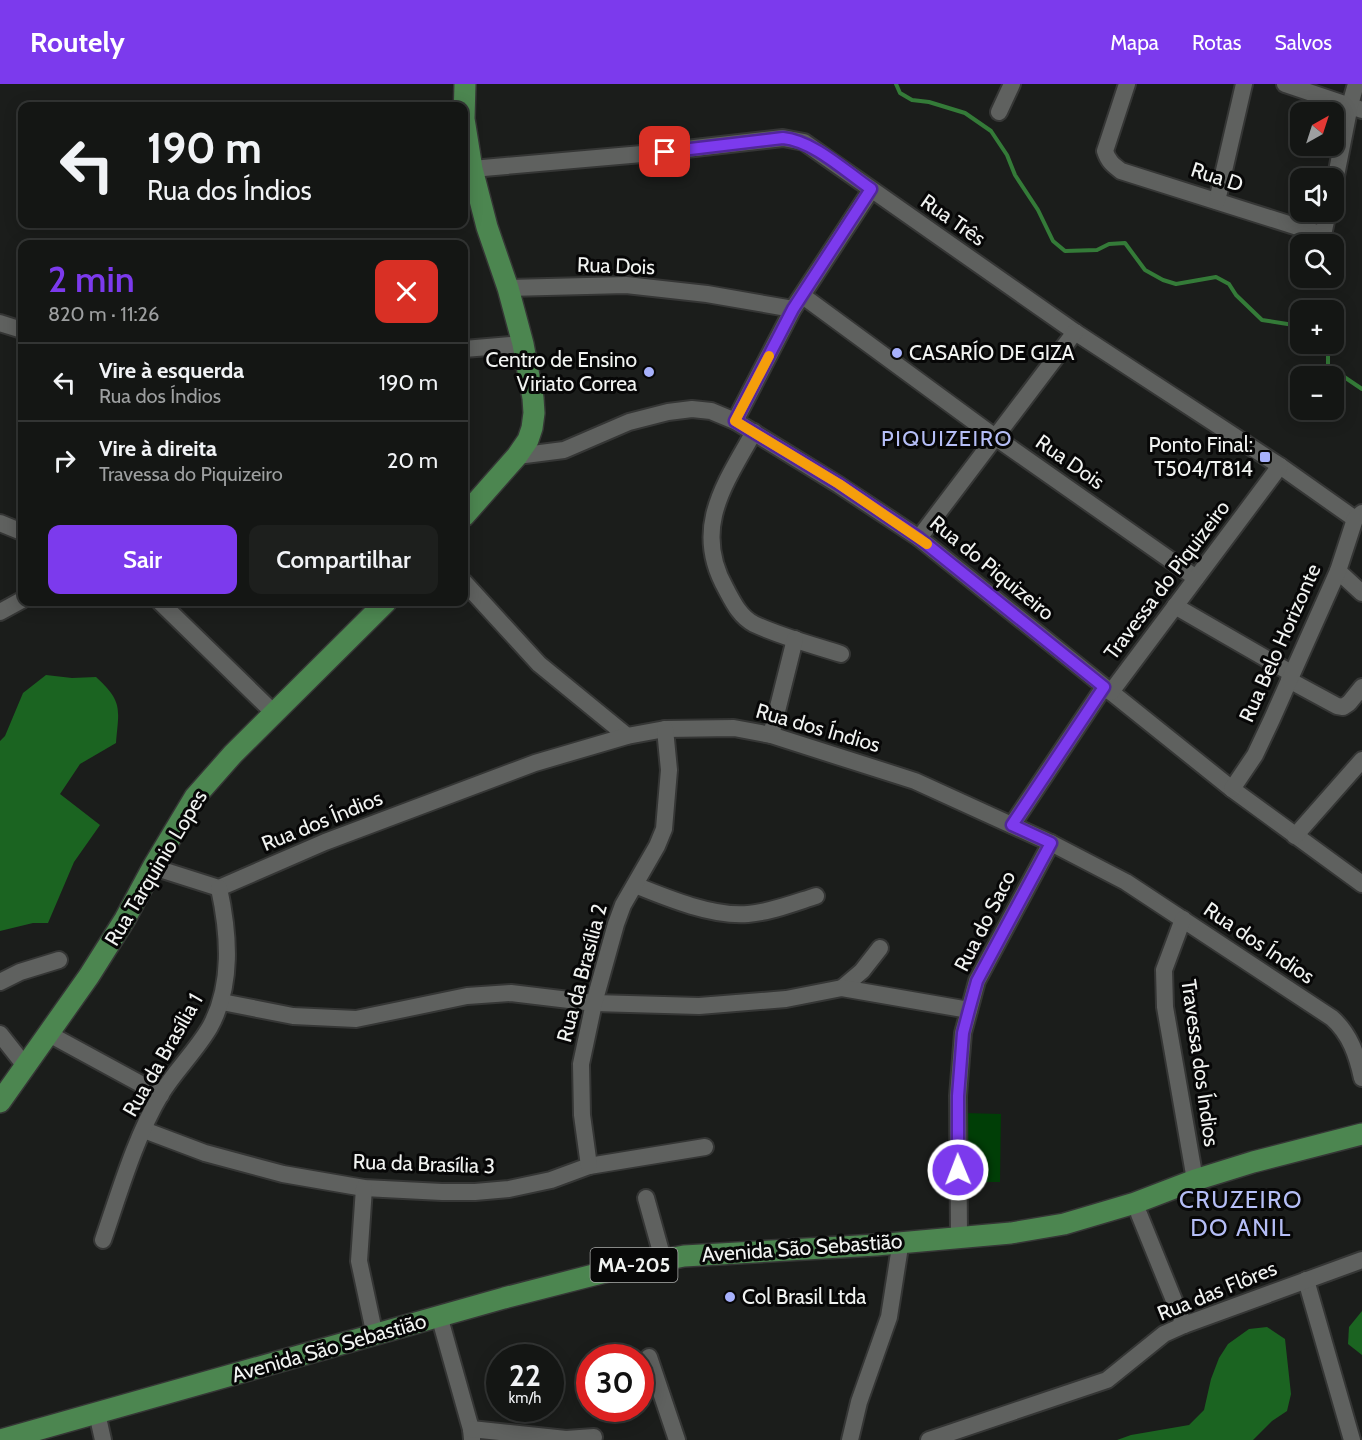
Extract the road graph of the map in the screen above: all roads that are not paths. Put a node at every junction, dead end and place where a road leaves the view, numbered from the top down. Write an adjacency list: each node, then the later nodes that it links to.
1 (465, 84): 7 (main road)
2 (1012, 84): 9 (street)
3 (1126, 84): 14 (street, Rua D)
4 (1244, 84): 14 (street)
5 (1285, 84): 8 (street)
6 (1356, 84): 8 (street)
7 (464, 102)
8 (1356, 108): 11 (street)
9 (999, 112)
10 (468, 144): 12 (main road)
11 (1339, 168)
12 (472, 169): 13 (street, Rua Três); 16 (main road)
13 (871, 189): 17 (street); 20 (street, Rua Três)
14 (1217, 201): 15 (street, Rua D)
15 (1326, 222)
16 (508, 288): 17 (street, Rua Dois); 21 (main road)
17 (798, 303): 23 (street); 25 (street, Rua Dois)
18 (0, 324): 19 (street)
19 (18, 329)
20 (1075, 332): 25 (street); 27 (street, Rua Três)
21 (523, 344): 22 (street); 26 (main road)
22 (468, 349)
23 (735, 421): 24 (street, Rua do Piquizeiro); 26 (street, Rua do Piquizeiro)
24 (754, 432): 32 (street, Rua do Piquizeiro); 42 (street)
25 (995, 437): 32 (street); 34 (street, Rua Dois)
26 (517, 456): 28 (main road)
27 (1280, 466): 29 (street, Rua Três); 34 (street, Travessa do Piquizeiro)
28 (468, 511)
29 (1358, 516): 33 (street, Rua Belo Horizonte)
30 (0, 523): 31 (street)
31 (18, 530)
32 (919, 538): 46 (street, Rua do Piquizeiro)
33 (1338, 571): 36 (street); 44 (street, Rua Belo Horizonte)
34 (1196, 578): 40 (street, Travessa do Piquizeiro)
35 (468, 587): 50 (street)
36 (1362, 593)
37 (18, 602): 41 (street)
38 (164, 606): 47 (street)
39 (382, 606): 47 (main road, Rua Tarquinio Lopes)
40 (1175, 606): 44 (street); 46 (street, Travessa do Piquizeiro)
41 (0, 612)
42 (795, 639): 43 (street); 49 (street)
43 (841, 654)
44 (1290, 676): 45 (street); 52 (street, Rua Belo Horizonte)
45 (1362, 687)
46 (1107, 689): 52 (street, Rua do Piquizeiro); 53 (street, Travessa do Piquizeiro)
47 (275, 714): 56 (main road, Rua Tarquinio Lopes)
48 (665, 729): 49 (street, Rua dos Índios); 50 (street, Rua dos Índios); 58 (street, Rua da Brasília 2)
49 (771, 735): 53 (street, Rua dos Índios)
50 (627, 736): 59 (street, Rua dos Índios)
51 (1362, 760): 54 (street)
52 (1232, 789): 54 (street, Rua do Piquizeiro)
53 (1012, 825): 55 (street, Rua dos Índios)
54 (1295, 836): 57 (street, Rua do Piquizeiro)
55 (1051, 843): 61 (street, Rua dos Índios); 68 (street, Rua do Saco)
56 (153, 867): 59 (street); 69 (main road, Rua Tarquinio Lopes)
57 (1362, 884)
58 (635, 885): 60 (street); 67 (street, Rua da Brasília 2)
59 (219, 888): 66 (street, Rua da Brasília 1)
60 (816, 896)
61 (1183, 919): 72 (street, Rua dos Índios); 80 (street, Travessa dos Índios)
62 (880, 948): 65 (street)
63 (59, 960): 64 (street)
64 (0, 982)
65 (842, 987): 67 (street); 68 (street)
66 (222, 1002): 67 (street); 73 (street, Rua da Brasília 1)
67 (594, 1003): 79 (street, Rua da Brasília 2)
68 (969, 1010): 84 (street, Rua do Saco)
69 (49, 1034): 71 (main road, Rua Tarquinio Lopes); 73 (street)
70 (0, 1035): 71 (street)
71 (26, 1067): 74 (main road, Rua Tarquinio Lopes)
72 (1362, 1078)
73 (161, 1095): 75 (street, Rua da Brasília 1)
74 (0, 1102)
75 (144, 1130): 81 (street, Rua da Brasília 3); 85 (street, Rua da Brasília 1)
76 (1362, 1134): 80 (main road, Avenida São Sebastião / MA-205)
77 (705, 1147): 79 (street, Rua da Brasília 3)
78 (1362, 1147): 83 (main road, Avenida São Sebastião / MA-205)
79 (589, 1166): 81 (street, Rua da Brasília 3)
80 (1195, 1180): 84 (main road, Avenida São Sebastião / MA-205)
81 (364, 1188): 92 (street)
82 (646, 1198): 87 (street)
83 (1139, 1214): 86 (main road, Avenida São Sebastião / MA-205); 90 (street)
84 (959, 1237): 87 (main road, Avenida São Sebastião / MA-205)
85 (104, 1239)
86 (899, 1253): 91 (main road, Avenida São Sebastião / MA-205); 100 (street)
87 (663, 1259): 92 (main road, Avenida São Sebastião / MA-205)
88 (1362, 1260): 89 (street, Rua das Flôres)
89 (1306, 1280): 90 (street, Rua das Flôres); 102 (street)
90 (1184, 1325): 101 (street, Rua das Flôres)
91 (442, 1326): 94 (main road, Avenida São Sebastião / MA-205); 95 (street)
92 (375, 1336): 97 (main road, Avenida São Sebastião / MA-205)
93 (654, 1372): 99 (street)
94 (101, 1431): 98 (main road, Avenida São Sebastião / MA-205)
95 (472, 1435): 96 (street)
96 (594, 1437)
97 (1, 1440)
98 (37, 1440)
99 (677, 1440)
100 (850, 1440)
101 (929, 1440)
102 (1352, 1440)

